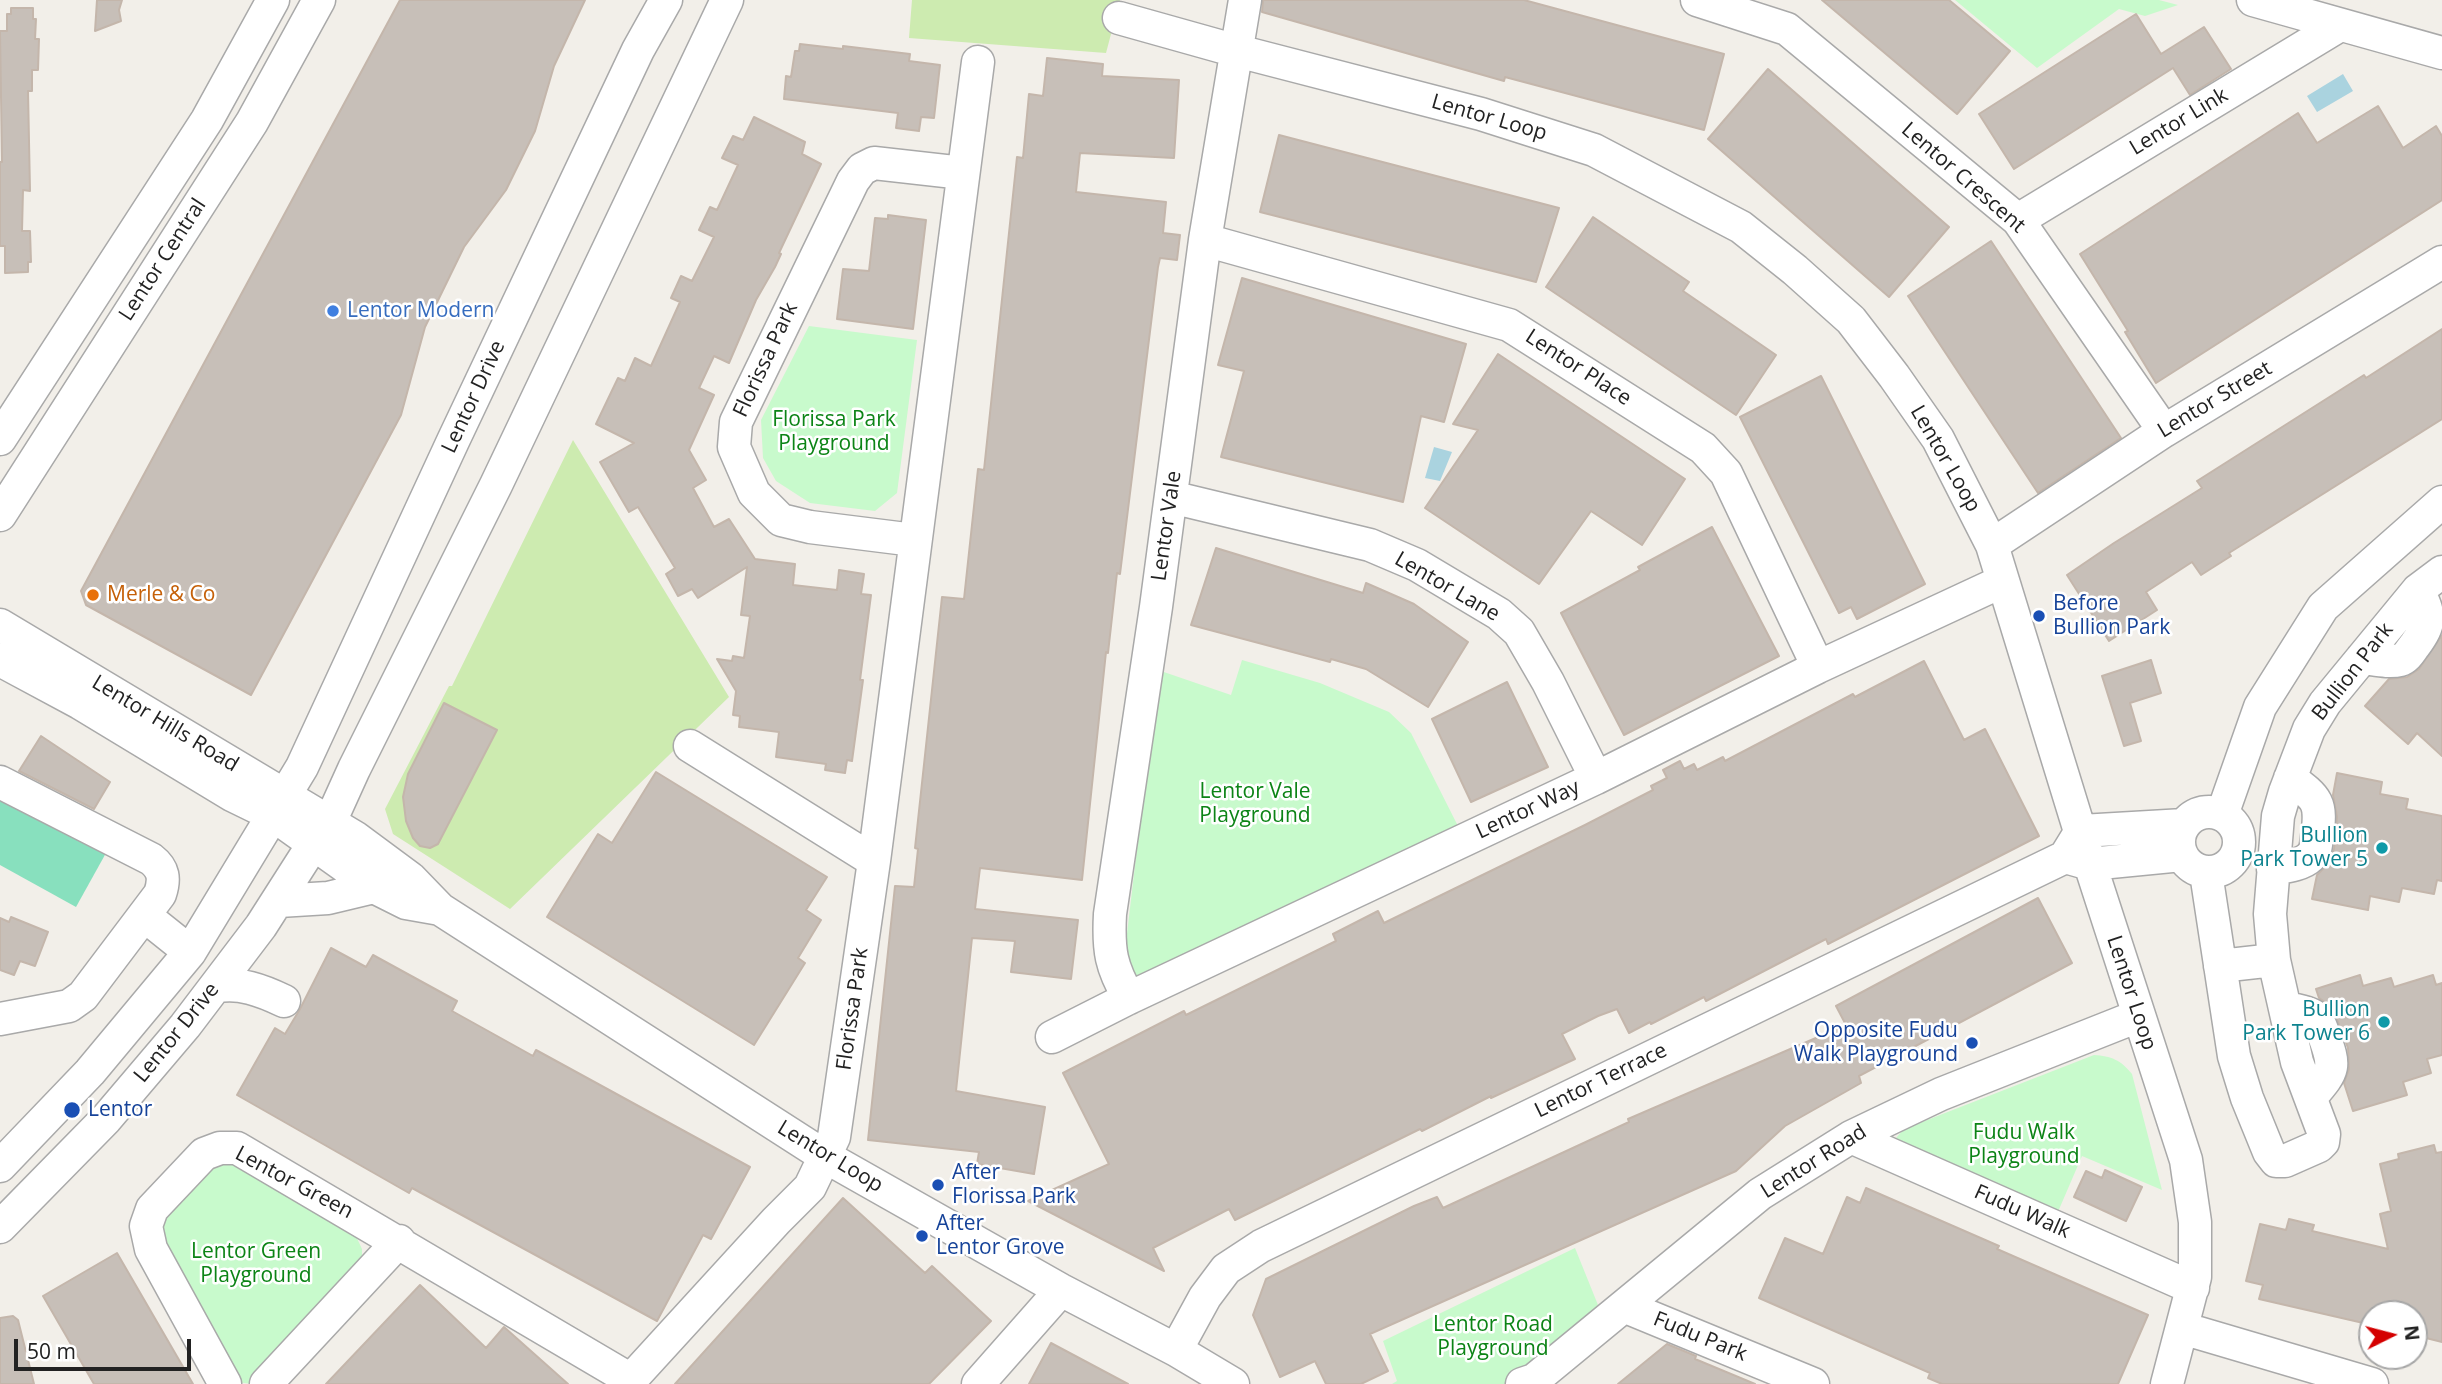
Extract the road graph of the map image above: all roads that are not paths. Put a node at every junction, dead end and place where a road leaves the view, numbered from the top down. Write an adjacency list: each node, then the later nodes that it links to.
1 (273, 0): 20 (street, Lentor Central)
2 (319, 0): 23 (street, Lentor Central)
3 (648, 0): 11 (street)
4 (666, 0): 11 (street, Lentor Drive)
5 (727, 0): 38 (street, Lentor Drive)
6 (1245, 0): 12 (street)
7 (1697, 0): 16 (street, Lentor Crescent)
8 (2253, 0): 10 (street)
9 (1119, 18): 12 (street, Lentor Loop)
10 (2340, 25): 13 (street); 16 (street, Lentor Link)
11 (638, 50): 36 (street, Lentor Drive)
12 (1235, 50): 17 (street, Lentor Vale); 25 (street, Lentor Loop)
13 (2442, 53)
14 (978, 62): 15 (street, Florissa Park)
15 (963, 173): 24 (street, Florissa Park); 24 (street, Florissa Park)
16 (2018, 220): 19 (street, Lentor Crescent)
17 (1205, 240): 21 (street, Lentor Vale); 30 (street, Lentor Place)
18 (2442, 262): 19 (street, Lentor Street)
19 (2164, 431): 25 (street, Lentor Street)
20 (0, 439)
21 (1171, 497): 34 (street, Lentor Lane); 50 (street, Lentor Vale)
22 (2442, 502): 31 (street)
23 (0, 515)
24 (914, 540): 41 (street, Florissa Park)
25 (1992, 545): 26 (street, Lentor Loop)
26 (2003, 581): 30 (street, Lentor Way); 39 (street, Lentor Loop)
27 (2430, 581): 32 (street, Bullion Park)
28 (0, 625): 36 (street, Lentor Hills Road)
29 (0, 660): 36 (street, Lentor Hills Road)
30 (1818, 667): 34 (street, Lentor Way)
31 (2278, 678): 32 (street); 37 (street)
32 (2325, 703): 47 (street, Bullion Park)
33 (690, 746): 41 (street)
34 (1596, 778): 50 (street, Lentor Way)
35 (0, 782): 45 (street)
36 (279, 806): 38 (street, Lentor Hills Road); 46 (street, Lentor Drive)
37 (2222, 815): 40 (street); 40 (street)
38 (322, 833): 42 (street, Lentor Loop); 43 (street, Lentor Loop); 44 (street, Lentor Drive)
39 (2078, 850): 40 (street); 52 (street, Lentor Loop); 64 (street, Lentor Terrace)
40 (2191, 851): 48 (street)
41 (874, 860): 56 (street, Florissa Park)
42 (374, 887): 43 (street, Lentor Loop); 44 (street)
43 (440, 909): 56 (street, Lentor Loop)
44 (270, 914): 49 (street, Lentor Drive)
45 (145, 916): 46 (street); 53 (street)
46 (190, 952): 57 (street, Lentor Drive)
47 (2274, 960): 48 (street); 48 (street)
48 (2220, 966)
49 (215, 987): 51 (street); 58 (street, Lentor Drive)
50 (1129, 998): 54 (street, Lentor Way)
51 (284, 1001)
52 (2138, 1016): 55 (street, Lentor Road); 60 (street, Lentor Loop)
53 (0, 1019)
54 (1052, 1037)
55 (1852, 1136): 60 (street, Fudu Walk); 62 (street, Lentor Road)
56 (826, 1157): 61 (street, Lentor Loop); 65 (street, Lentor Green)
57 (0, 1166)
58 (0, 1227)
59 (399, 1241): 65 (street, Lentor Green); 67 (street, Lentor Green); 68 (street)
60 (2193, 1288): 63 (street, Lentor Loop)
61 (1061, 1290): 64 (street, Lentor Loop); 69 (street)
62 (1626, 1307): 66 (street, Lentor Road); 71 (street, Fudu Park)
63 (2182, 1328): 72 (street, Lentor Loop); 73 (street)
64 (1176, 1350): 70 (street, Lentor Loop)
65 (629, 1382)
66 (1529, 1383)
67 (225, 1384)
68 (266, 1384)
69 (978, 1384)
70 (1233, 1384)
71 (1813, 1384)
72 (2167, 1384)
73 (2372, 1384)

